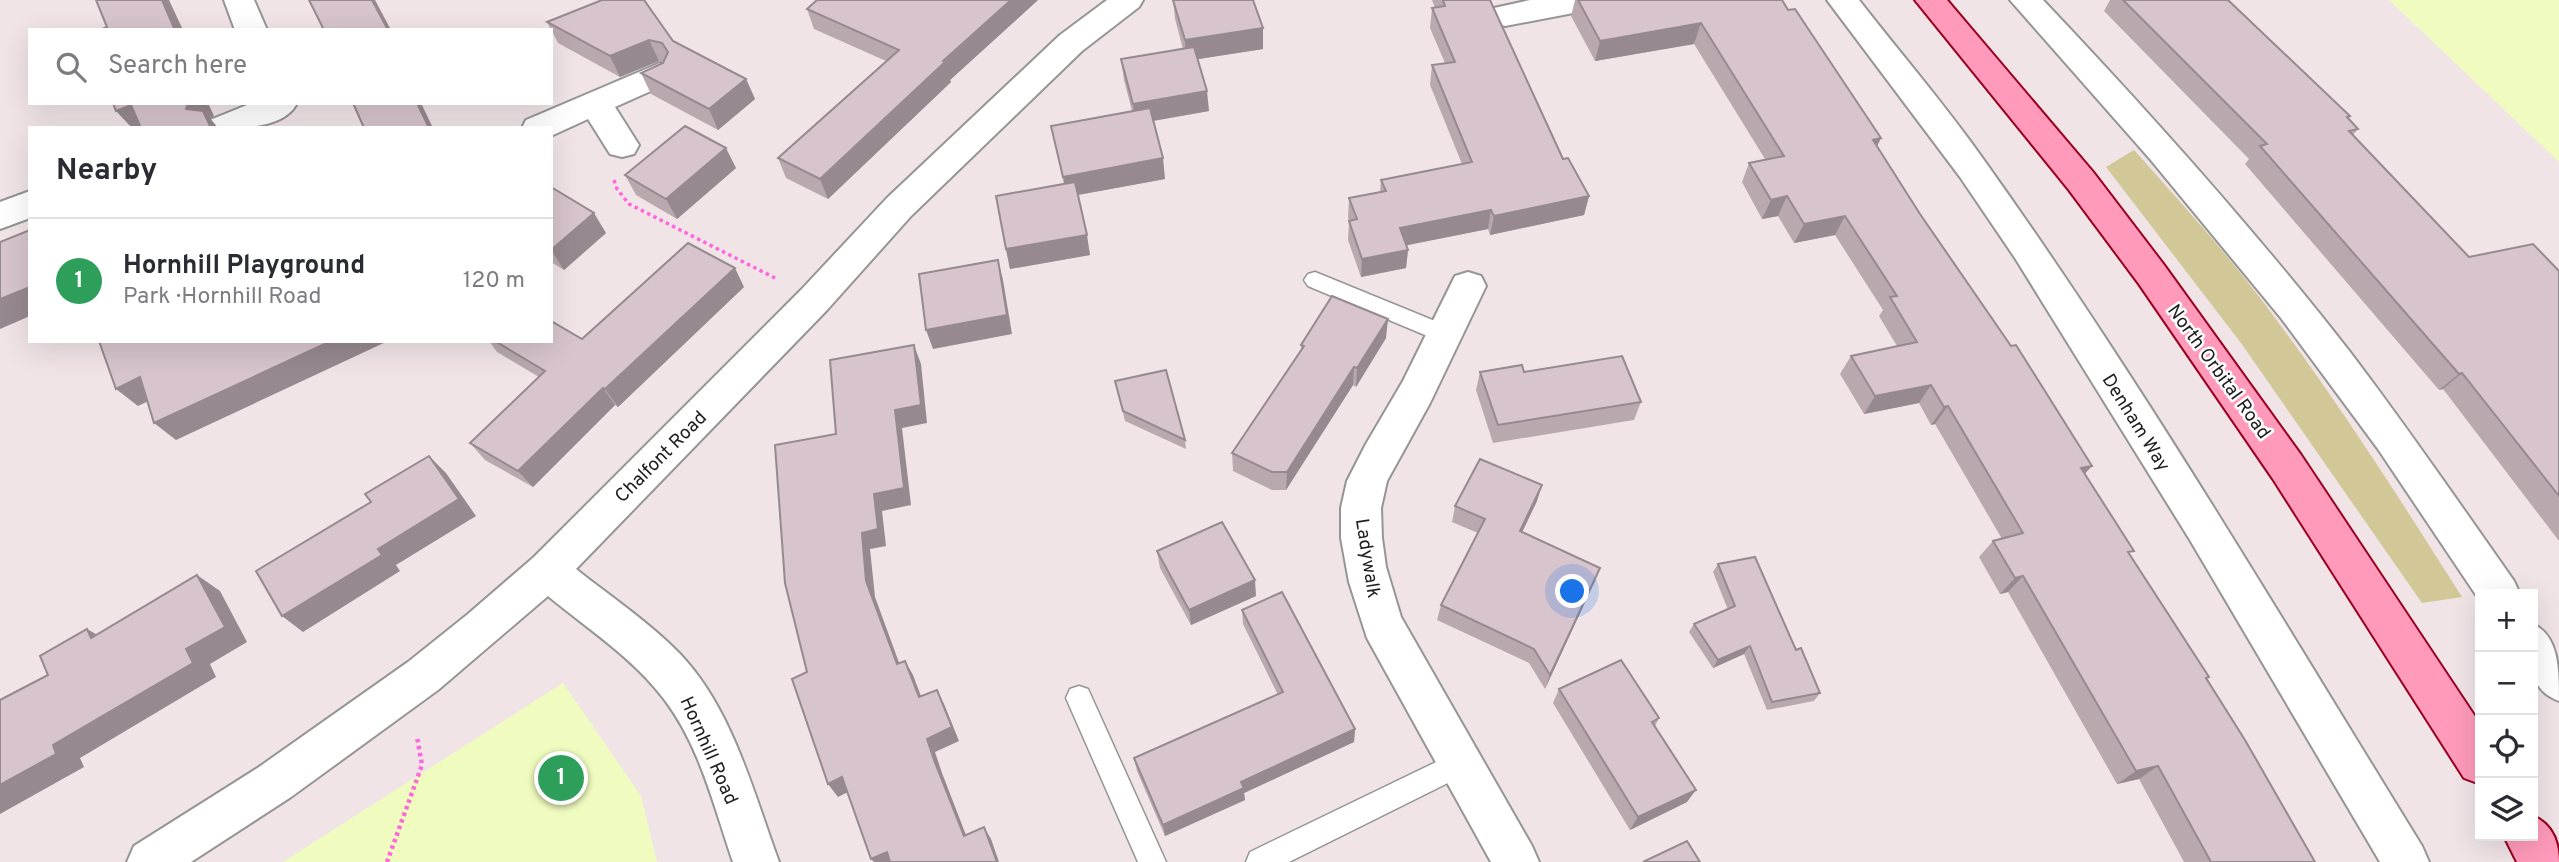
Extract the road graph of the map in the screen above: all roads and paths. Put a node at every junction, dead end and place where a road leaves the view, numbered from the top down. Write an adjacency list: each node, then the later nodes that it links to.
1 (239, 0): 8 (street)
2 (1128, 0): 19 (street, Chalfont Road)
3 (1589, 0): 7 (street)
4 (1842, 0): 35 (street, Denham Way)
5 (1930, 0): 27 (main road, North Orbital Road)
6 (2025, 0): 22 (street)
7 (1505, 15)
8 (250, 28)
9 (660, 74): 10 (street)
10 (595, 103): 13 (street); 14 (street)
11 (283, 112): 12 (street)
12 (230, 126)
13 (543, 126)
14 (622, 145): 19 (path)
15 (28, 205): 16 (street)
16 (0, 216)
17 (1315, 280): 20 (lane)
18 (1468, 286): 20 (street, Ladywalk)
19 (814, 300): 21 (street, Chalfont Road)
20 (1444, 334): 28 (street, Ladywalk)
21 (548, 570): 29 (street, Chalfont Road); 31 (street, Hornhill Road)
22 (2496, 589)
23 (2538, 650): 24 (street)
24 (2559, 681)
25 (1079, 698): 32 (lane)
26 (421, 748): 30 (path)
27 (2475, 755)
28 (1461, 763): 33 (lane); 34 (street, Ladywalk)
29 (150, 862)
30 (387, 862)
31 (756, 862)
32 (1152, 862)
33 (1260, 862)
34 (1516, 862)
35 (2406, 862)

